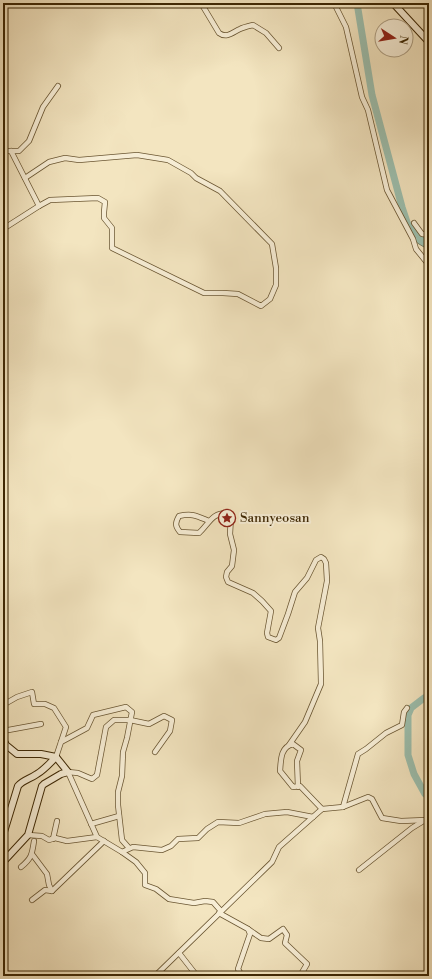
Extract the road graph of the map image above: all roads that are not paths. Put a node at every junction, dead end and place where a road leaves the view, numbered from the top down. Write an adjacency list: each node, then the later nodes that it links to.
1 (201, 3): 5 (street)
2 (334, 3): 14 (street)
3 (393, 3): 4 (street)
4 (429, 42)
5 (279, 48)
6 (58, 86): 8 (street)
7 (3, 151): 8 (street)
8 (11, 151): 9 (street)
9 (25, 178): 10 (street); 10 (street)
10 (39, 206): 12 (street)
11 (414, 223): 13 (street)
12 (3, 229)
13 (429, 235)
14 (429, 265)
15 (209, 521): 15 (street); 23 (street)
16 (3, 705): 22 (street)
17 (407, 708): 29 (street)
18 (130, 720): 22 (street); 25 (street); 27 (street); 31 (street)
19 (41, 724): 20 (street)
20 (3, 731)
21 (3, 738): 24 (street)
22 (61, 742): 26 (street)
23 (289, 745): 28 (street); 28 (street)
24 (6, 748): 26 (street)
25 (155, 752)
26 (56, 757): 27 (street); 36 (street)
27 (68, 772): 35 (street); 37 (street)
28 (298, 787): 30 (street)
29 (343, 807): 30 (street); 33 (street)
30 (322, 809): 32 (street)
31 (119, 816): 35 (street); 42 (street)
32 (313, 817): 42 (street); 50 (street)
33 (428, 820): 47 (street)
34 (57, 821): 39 (street)
35 (91, 824): 38 (street)
36 (3, 835)
37 (28, 835): 39 (street); 45 (street)
38 (97, 837): 39 (street); 41 (street)
39 (53, 839)
40 (34, 841): 44 (street)
41 (104, 841): 43 (street); 48 (street)
42 (129, 848): 43 (street)
43 (122, 852): 50 (street)
44 (32, 854): 46 (street); 48 (street)
45 (3, 862)
46 (21, 867)
47 (359, 870)
48 (52, 891): 49 (street)
49 (32, 900)
50 (220, 912): 51 (street); 52 (street)
51 (248, 928): 55 (street); 56 (street)
52 (179, 952): 53 (street); 54 (street)
53 (155, 976)
54 (197, 976)
55 (242, 976)
56 (300, 976)

